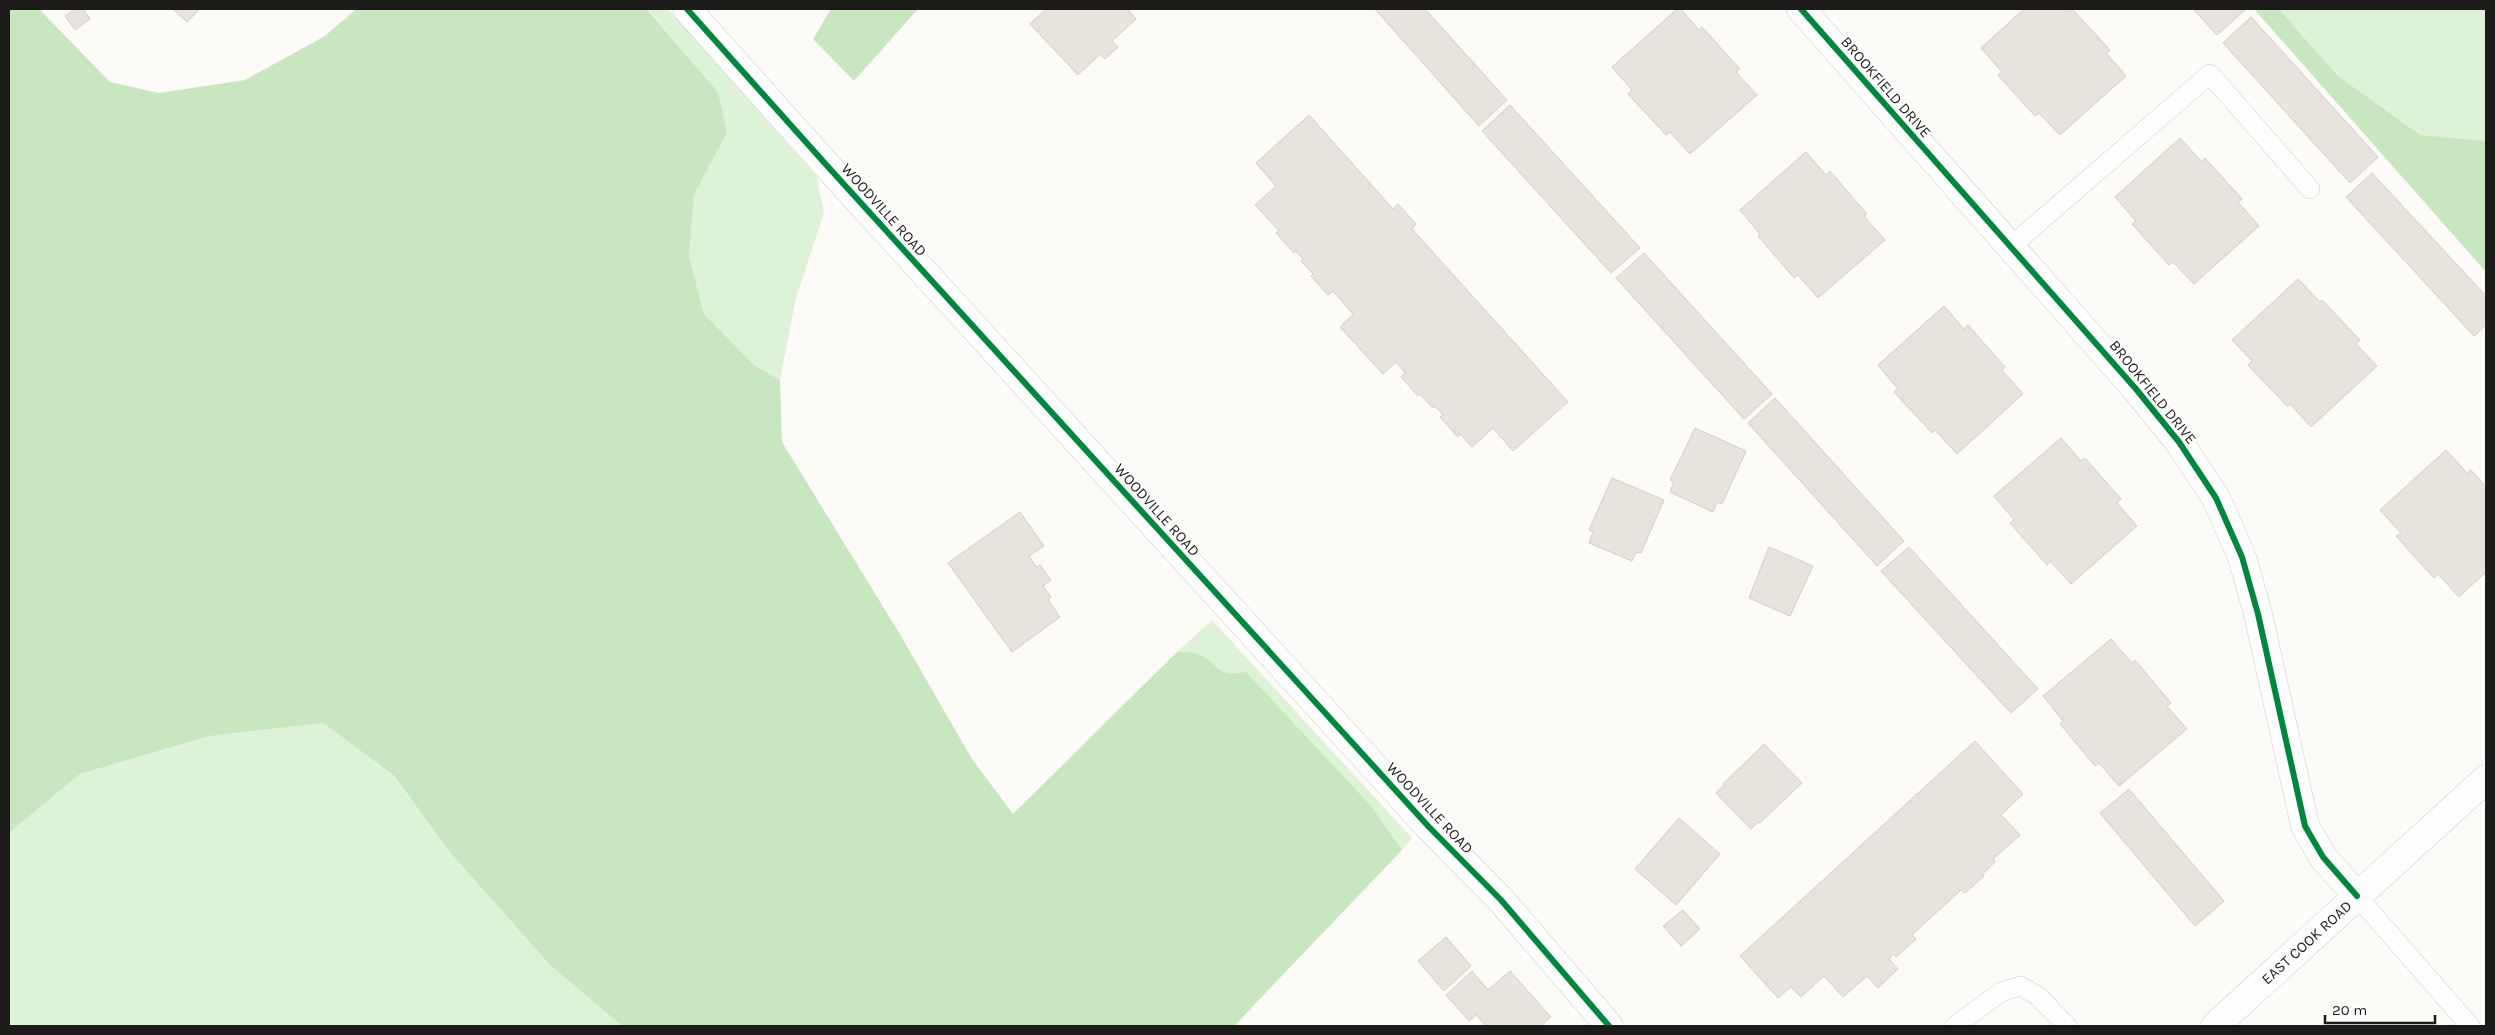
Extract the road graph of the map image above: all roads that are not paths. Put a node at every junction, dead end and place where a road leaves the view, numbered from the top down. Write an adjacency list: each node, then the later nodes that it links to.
1 (687, 9): 7 (street, WOODVILLE ROAD)
2 (1801, 9): 4 (street, BROOKFIELD DRIVE)
3 (2310, 189): 4 (lane)
4 (2010, 247): 6 (street, BROOKFIELD DRIVE)
5 (2486, 779): 6 (street, EAST COOK ROAD)
6 (2357, 896): 10 (street, EAST COOK ROAD); 11 (lane)
7 (1610, 1026)
8 (1955, 1026): 9 (lane)
9 (2067, 1026)
10 (2215, 1026)
11 (2470, 1026)

